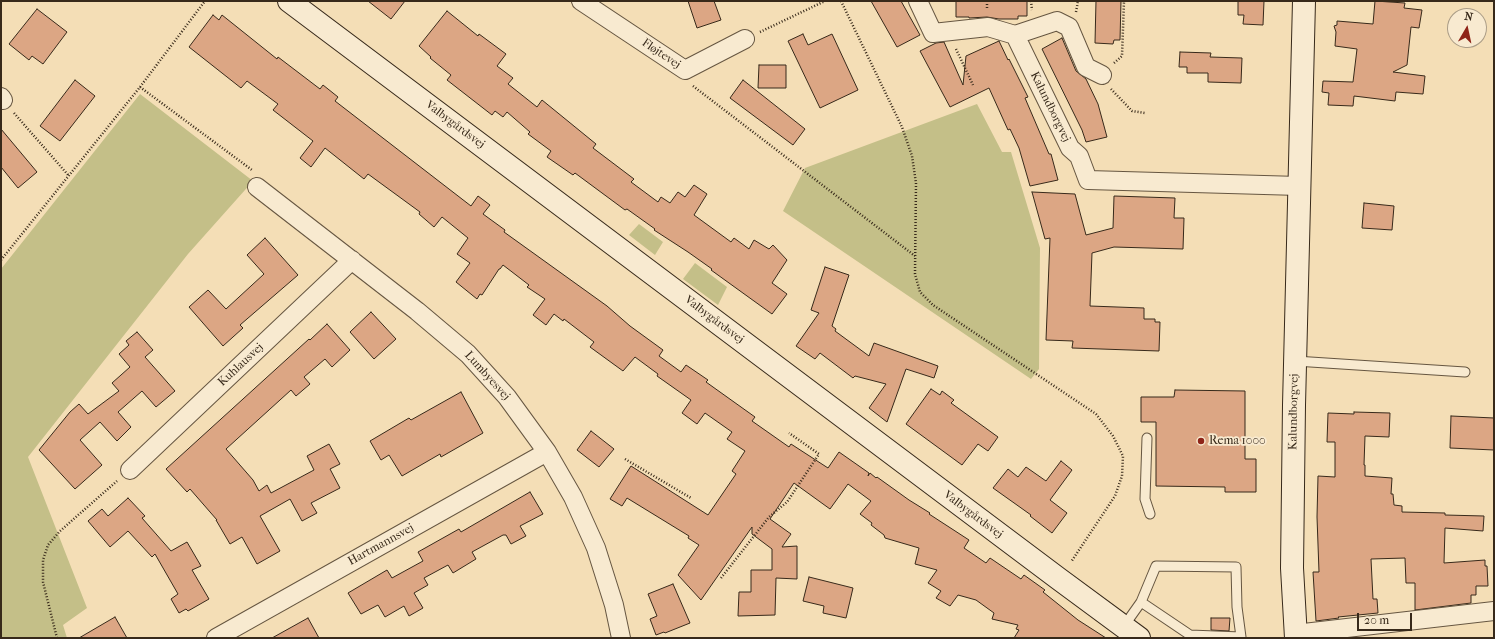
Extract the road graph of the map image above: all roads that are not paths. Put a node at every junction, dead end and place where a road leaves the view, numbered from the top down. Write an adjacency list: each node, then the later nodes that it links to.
1 (289, 1): 19 (street, Valbygårdsvej)
2 (581, 1): 6 (street, Fløjtevej)
3 (918, 1): 5 (street)
4 (1304, 1): 8 (street, Kalundborgvej)
5 (1015, 35): 7 (street); 8 (street, Kalundborgvej)
6 (745, 39)
7 (1102, 75)
8 (1299, 186): 11 (street, Kalundborgvej)
9 (257, 187): 10 (street, Lumbyesvej)
10 (352, 260): 14 (street, Lumbyesvej); 15 (street, Kuhlausvej)
11 (1295, 361): 12 (lane); 20 (street, Kalundborgvej)
12 (1465, 372)
13 (1147, 438): 16 (lane)
14 (547, 452): 21 (street, Hartmannsvej); 22 (street, Lumbyesvej)
15 (130, 470)
16 (1150, 514)
17 (1141, 602): 17 (lane); 19 (lane)
18 (1494, 611): 20 (street)
19 (1132, 632)
20 (1295, 636)
21 (216, 638)
22 (621, 638)

